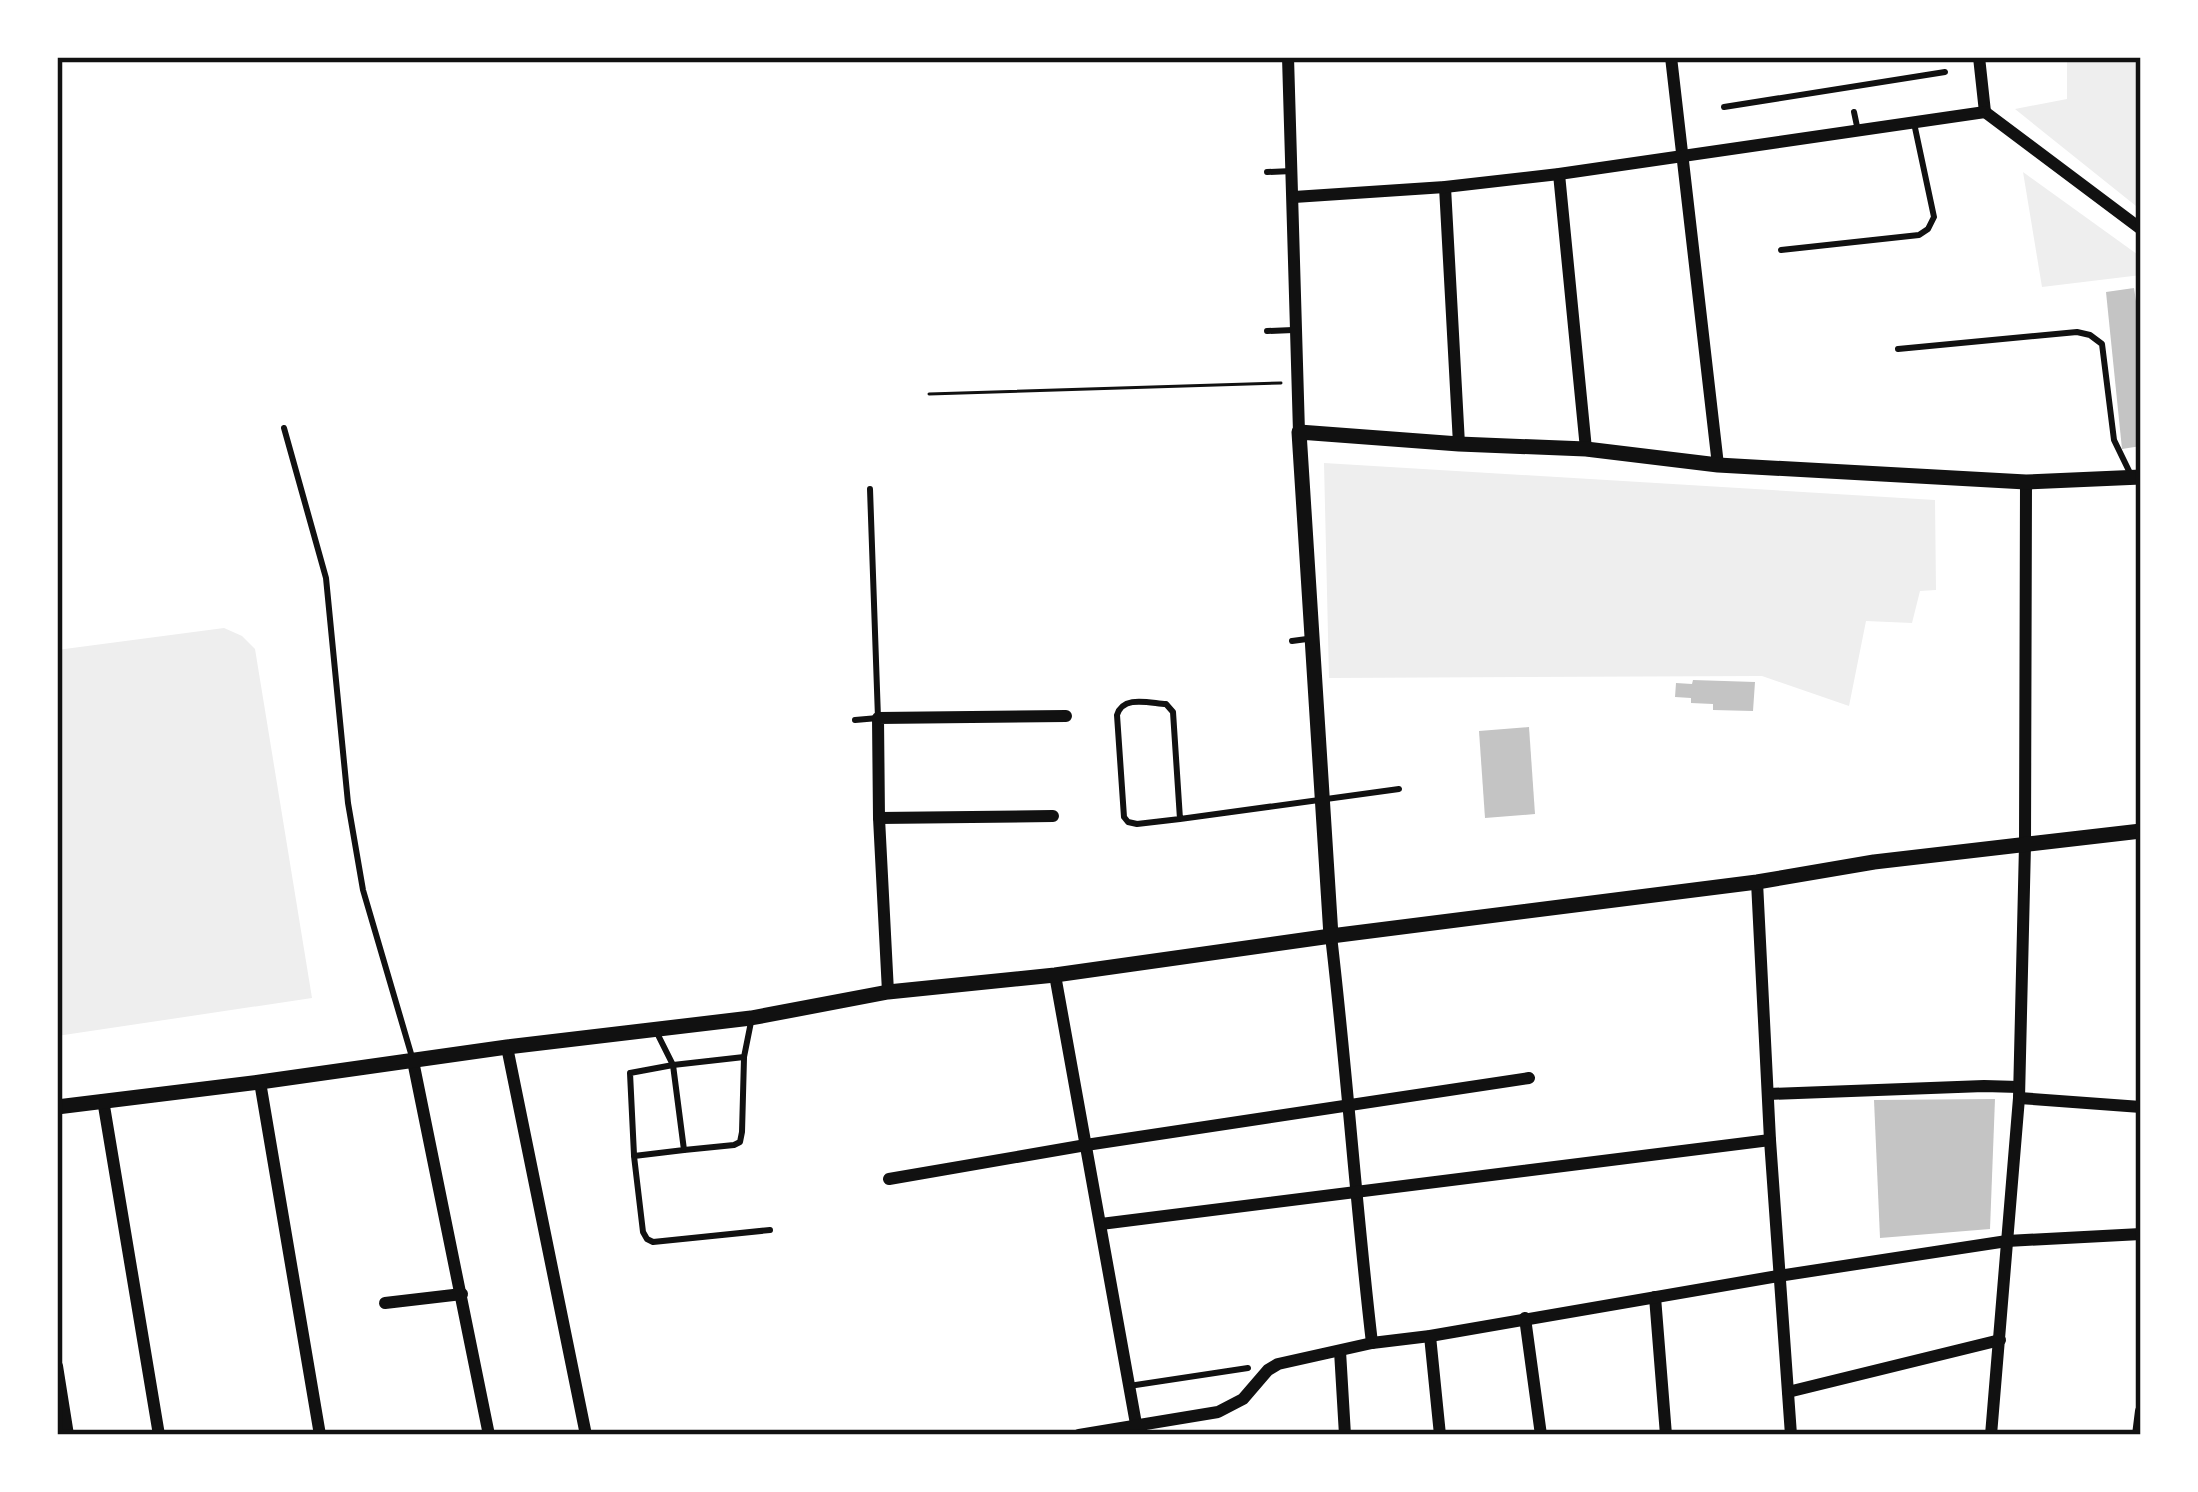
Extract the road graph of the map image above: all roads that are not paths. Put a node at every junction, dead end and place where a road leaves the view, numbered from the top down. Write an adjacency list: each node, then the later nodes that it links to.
1 (1288, 57): 11 (street)
2 (1671, 57): 10 (street)
3 (1979, 57): 7 (street)
4 (1945, 72): 5 (lane)
5 (1724, 106)
6 (1855, 112): 9 (lane)
7 (1985, 112): 8 (street); 16 (street)
8 (1914, 123): 9 (street); 17 (lane)
9 (1858, 131): 10 (street)
10 (1681, 156): 13 (street); 25 (street)
11 (1292, 171): 12 (lane); 15 (street)
12 (1267, 172)
13 (1559, 174): 14 (street); 24 (street)
14 (1445, 187): 15 (street); 23 (street)
15 (1294, 197): 18 (street)
16 (2141, 229)
17 (1781, 250)
18 (1297, 330): 19 (lane); 22 (street)
19 (1267, 331)
20 (1898, 349): 26 (lane)
21 (284, 428): 49 (lane)
22 (1299, 432): 23 (street); 29 (street)
23 (1459, 444): 24 (street)
24 (1586, 449): 25 (street)
25 (1718, 465): 27 (street)
26 (2136, 477): 27 (street)
27 (2026, 482): 40 (street)
28 (870, 489): 32 (lane)
29 (1311, 639): 30 (lane); 35 (street)
30 (1292, 641)
31 (1066, 716): 32 (street)
32 (878, 718): 33 (lane); 37 (street)
33 (855, 720)
34 (1399, 789): 35 (lane)
35 (1321, 802): 38 (lane); 42 (street)
36 (1053, 816): 37 (street)
37 (879, 818): 44 (street)
38 (1180, 819): 38 (lane)
39 (2141, 831): 40 (street)
40 (2025, 845): 41 (street); 53 (street)
41 (1757, 882): 42 (street); 54 (street)
42 (1331, 936): 43 (street); 56 (street)
43 (1055, 975): 44 (street); 60 (street)
44 (888, 992): 45 (street)
45 (752, 1018): 46 (street); 48 (lane)
46 (655, 1029): 47 (street); 50 (lane)
47 (507, 1047): 49 (street); 88 (street)
48 (744, 1057): 50 (lane); 61 (lane)
49 (413, 1061): 52 (street); 70 (street)
50 (673, 1065): 61 (lane); 62 (lane)
51 (1529, 1078): 56 (street)
52 (260, 1082): 55 (street); 86 (street)
53 (2019, 1093): 54 (street); 58 (street); 68 (street)
54 (1768, 1094): 59 (street)
55 (103, 1100): 57 (street); 85 (street)
56 (1350, 1104): 60 (street); 64 (street)
57 (57, 1107)
58 (2141, 1107)
59 (1770, 1140): 64 (street); 69 (street)
60 (1087, 1145): 63 (street); 65 (street)
61 (684, 1150): 62 (lane)
62 (634, 1156): 66 (lane)
63 (889, 1179)
64 (1355, 1193): 65 (street); 76 (street)
65 (1101, 1225): 80 (street)
66 (770, 1230)
67 (2141, 1234): 68 (street)
68 (2007, 1241): 69 (street); 75 (street)
69 (1778, 1276): 71 (street); 81 (street)
70 (462, 1294): 72 (street); 87 (street)
71 (1655, 1297): 73 (street); 93 (street)
72 (385, 1303)
73 (1525, 1318): 74 (street); 92 (street)
74 (1430, 1336): 76 (street); 91 (street)
75 (2000, 1340): 81 (street); 95 (street)
76 (1372, 1343): 77 (street)
77 (1340, 1351): 83 (street); 90 (street)
78 (57, 1366): 84 (street)
79 (1248, 1368): 80 (lane)
80 (1129, 1386): 83 (street)
81 (1788, 1392): 94 (street)
82 (2141, 1411): 96 (street)
83 (1137, 1430): 89 (street)
84 (68, 1435)
85 (159, 1435)
86 (320, 1435)
87 (489, 1435)
88 (586, 1435)
89 (1079, 1435)
90 (1345, 1435)
91 (1440, 1435)
92 (1541, 1435)
93 (1666, 1435)
94 (1791, 1435)
95 (1991, 1435)
96 (2138, 1435)

